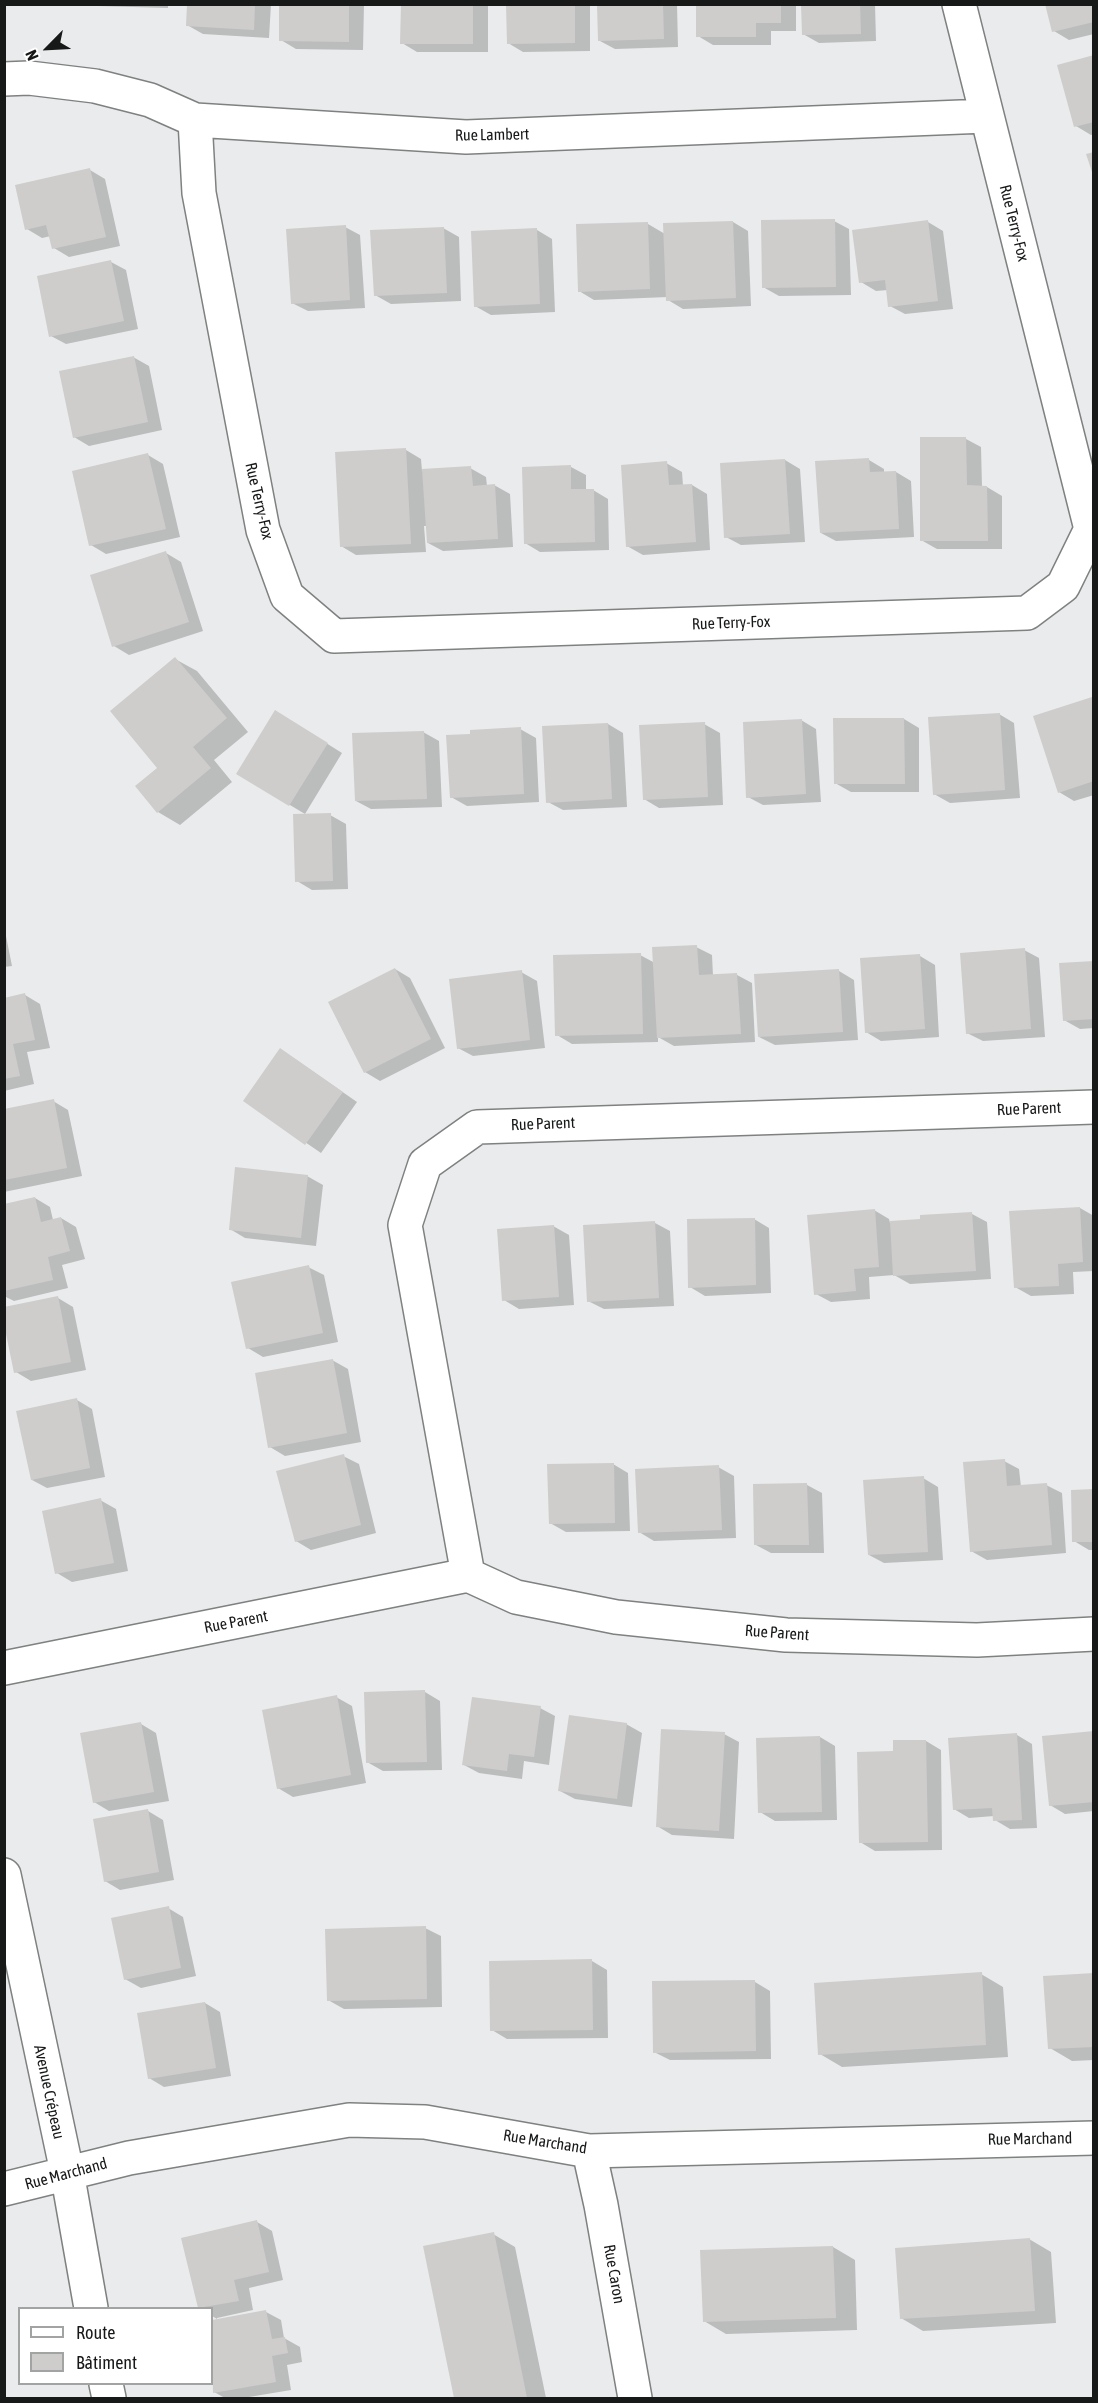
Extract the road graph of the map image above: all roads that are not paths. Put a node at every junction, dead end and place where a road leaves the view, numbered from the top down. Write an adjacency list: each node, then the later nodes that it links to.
1 (959, 4): 3 (street, Rue Terry-Fox)
2 (4, 79): 4 (street, Rue Lambert)
3 (986, 116): 4 (street, Rue Lambert); 4 (street, Rue Terry-Fox)
4 (195, 120)
5 (1094, 1107): 6 (street, Rue Parent)
6 (468, 1575): 7 (street, Rue Parent); 8 (street, Rue Parent)
7 (1094, 1634)
8 (4, 1668)
9 (4, 1875): 12 (street, Avenue Crépeau)
10 (1094, 2138): 11 (street, Rue Marchand)
11 (589, 2151): 12 (street, Rue Marchand); 15 (street, Rue Caron)
12 (67, 2172): 13 (street, Rue Marchand); 14 (street, Avenue Crépeau)
13 (4, 2188)
14 (91, 2307)
15 (635, 2398)

